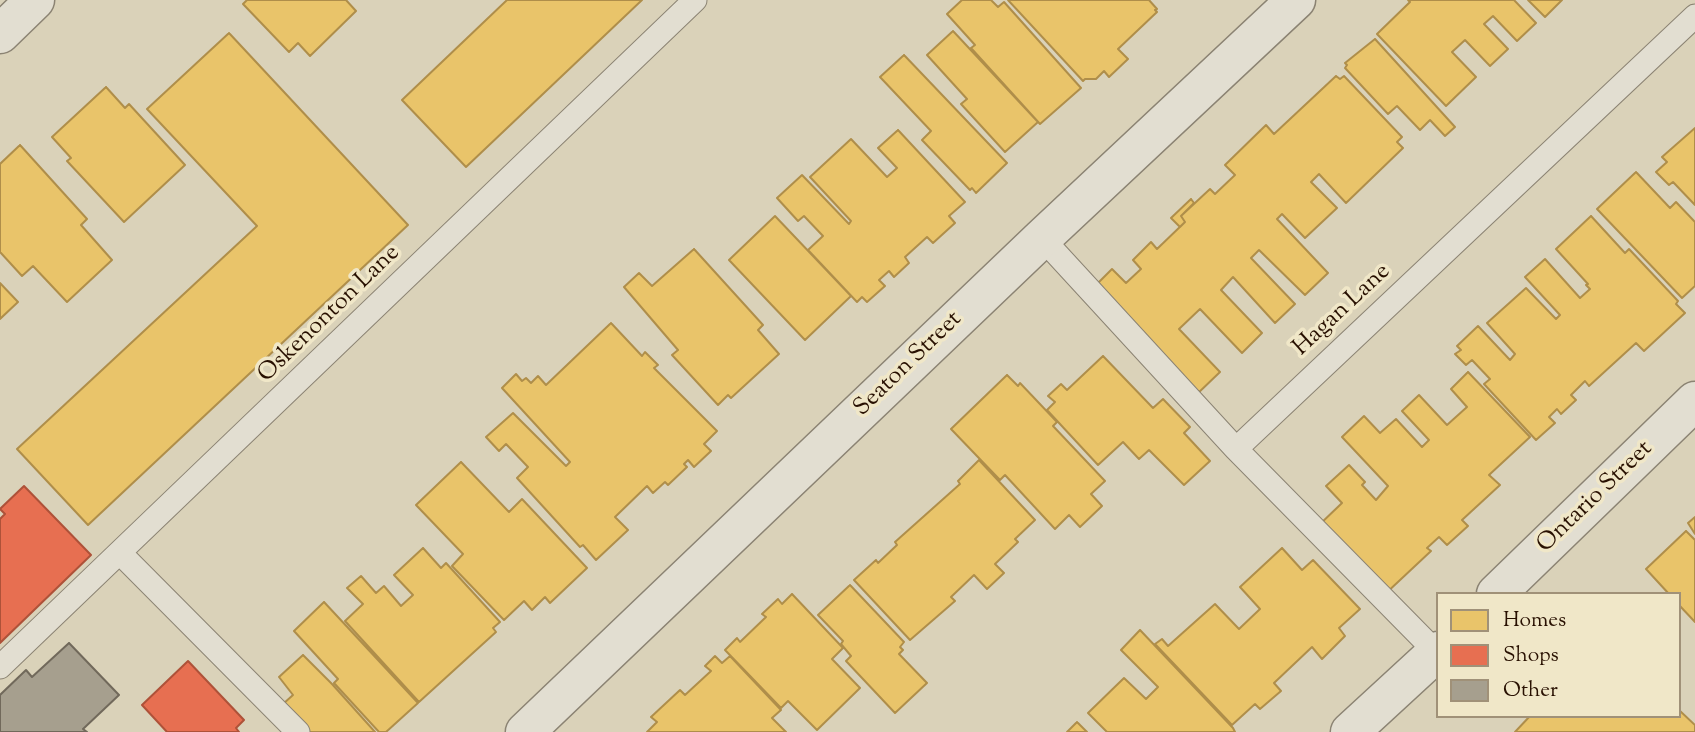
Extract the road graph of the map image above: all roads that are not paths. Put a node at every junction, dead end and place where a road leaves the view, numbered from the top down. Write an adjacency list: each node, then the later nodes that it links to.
1 (35, 0): 5 (street)
2 (695, 0): 9 (lane, Oskenonton Lane)
3 (1296, 0): 6 (street, Seaton Street)
4 (1695, 16): 8 (lane, Hagan Lane)
5 (0, 34)
6 (1042, 238): 8 (lane); 15 (street, Seaton Street)
7 (1695, 401): 10 (street, Ontario Street)
8 (1236, 449): 11 (lane)
9 (120, 553): 13 (lane, Oskenonton Lane); 14 (lane)
10 (1498, 592)
11 (1436, 650)
12 (1436, 652): 16 (street)
13 (0, 667)
14 (298, 732)
15 (525, 732)
16 (1350, 732)

